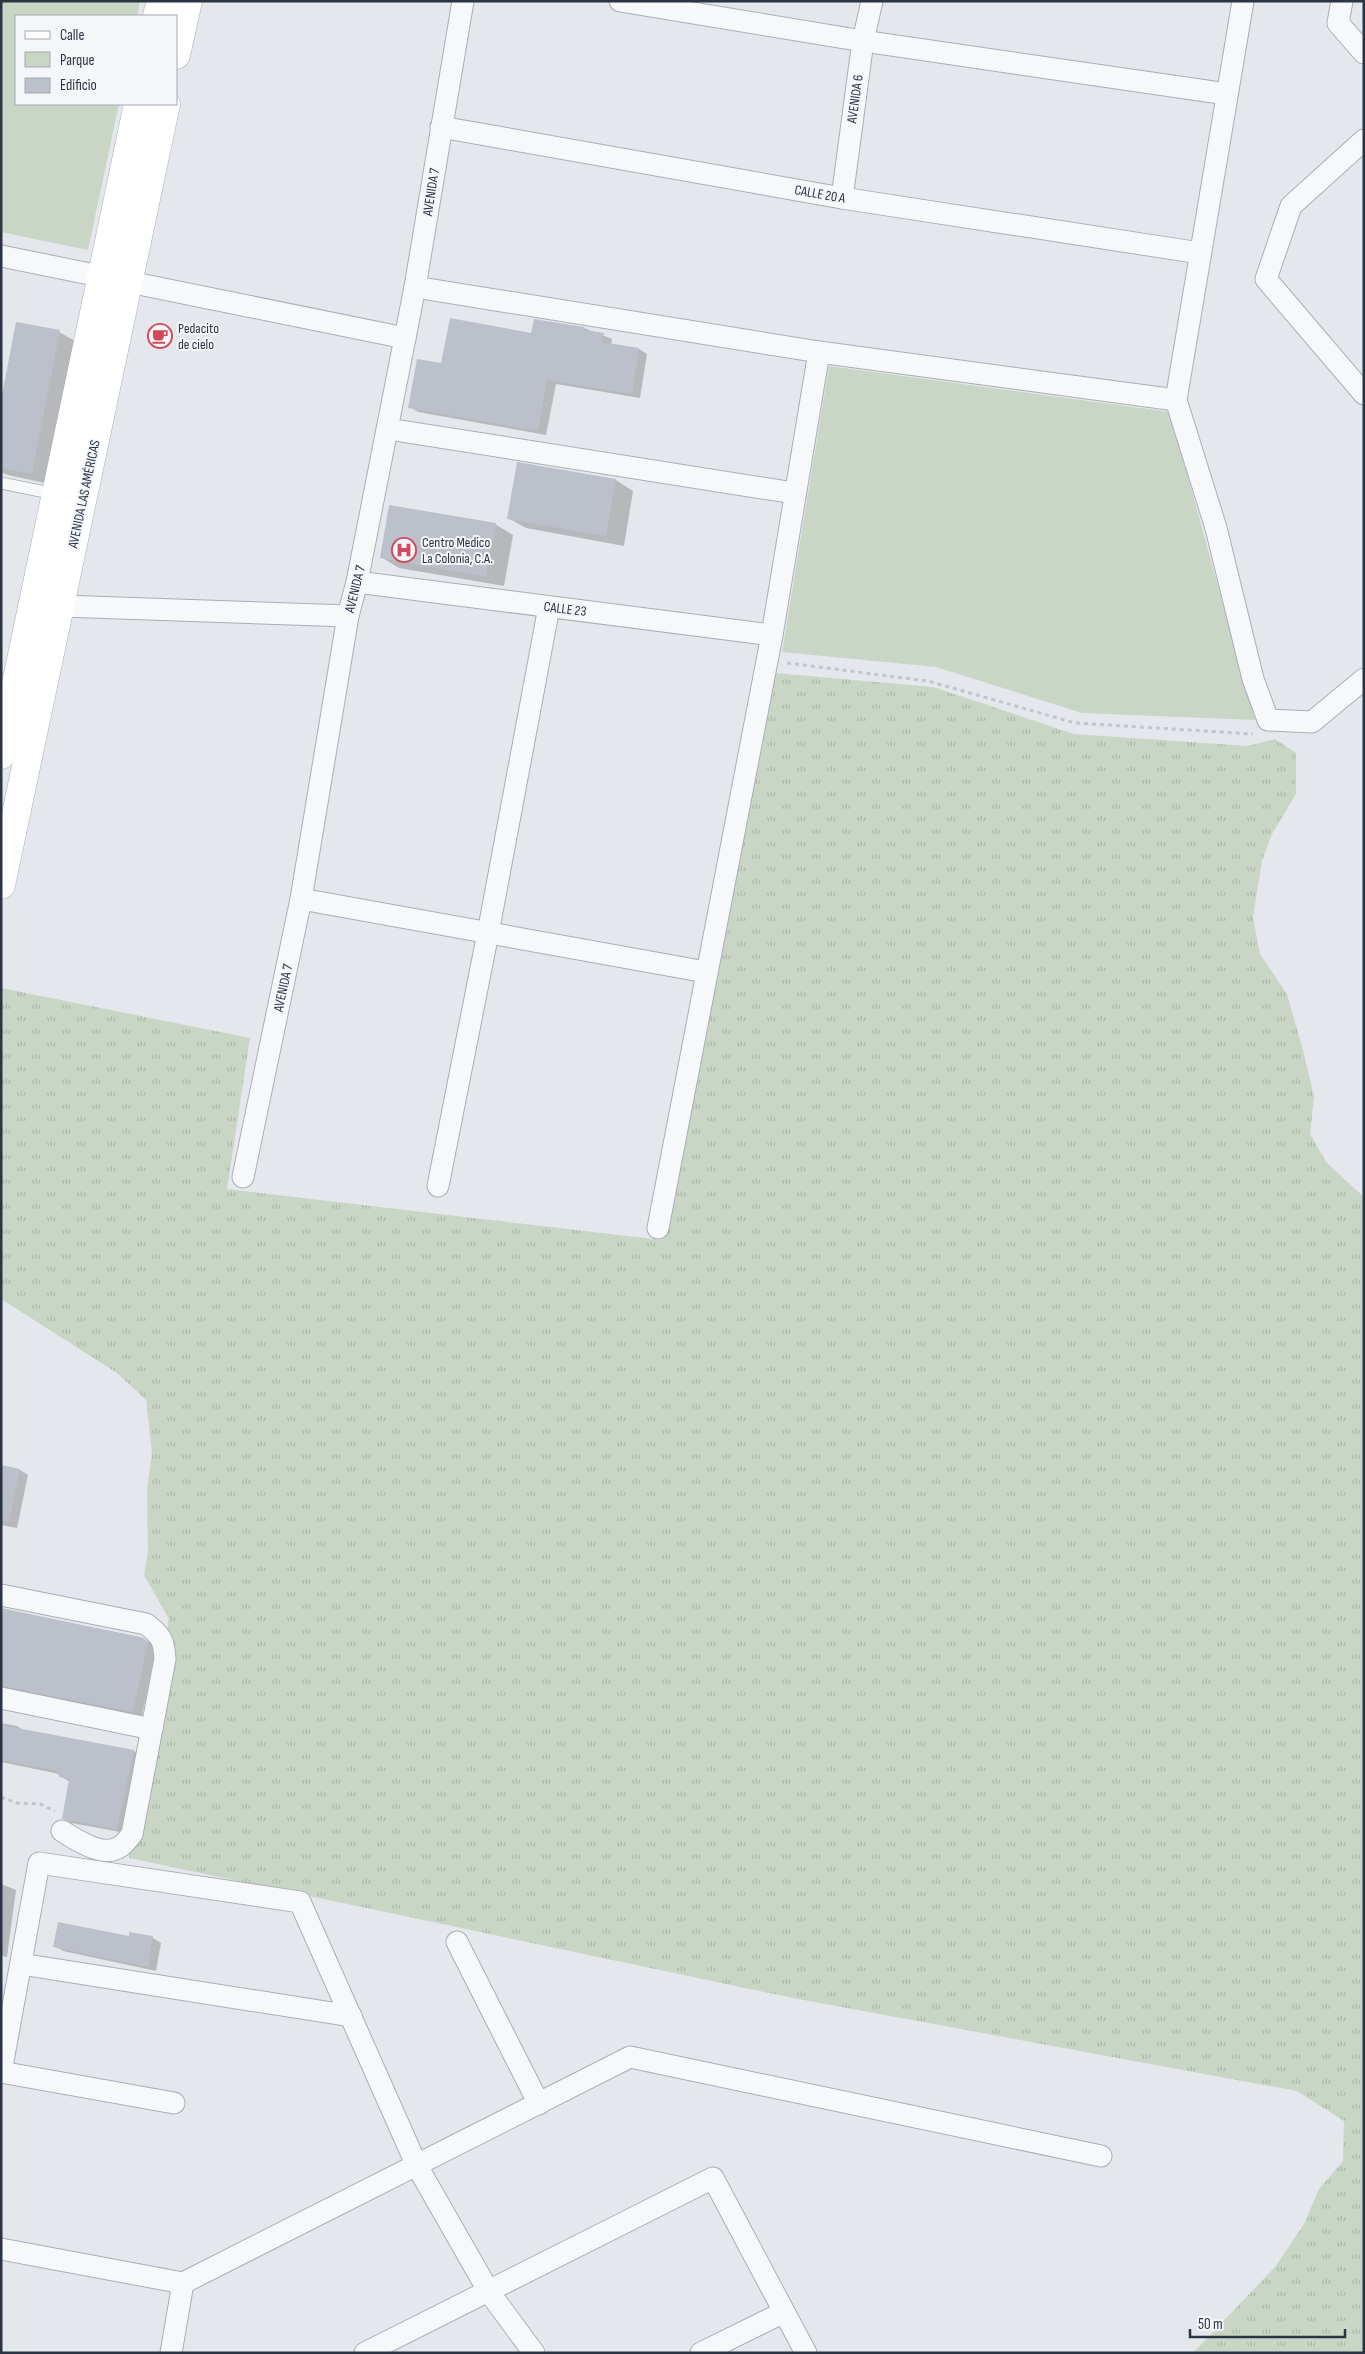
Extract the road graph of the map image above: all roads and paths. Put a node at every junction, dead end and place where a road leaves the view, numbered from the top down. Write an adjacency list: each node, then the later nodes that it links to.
1 (161, 1): 8 (main road)
2 (188, 1): 10 (main road)
3 (462, 1): 15 (street, AVENIDA 7)
4 (620, 1): 9 (street)
5 (872, 1): 9 (street, AVENIDA 6)
6 (1243, 1): 12 (street)
7 (1342, 1): 11 (street)
8 (157, 15)
9 (863, 41): 12 (street); 17 (street, AVENIDA 6)
10 (178, 46)
11 (1364, 53)
12 (1227, 94): 18 (street)
13 (138, 105): 20 (main road, AVENIDA LAS AMÉRICAS)
14 (166, 105): 21 (main road, AVENIDA LAS AMÉRICAS)
15 (441, 127): 17 (street, CALLE 20 A); 22 (street, AVENIDA 7)
16 (1364, 140): 25 (street)
17 (842, 198): 18 (street, CALLE 20 A)
18 (1200, 253): 26 (street)
19 (1, 256): 20 (street)
20 (100, 277): 21 (street); 30 (main road, AVENIDA LAS AMÉRICAS)
21 (128, 283): 23 (street); 32 (main road, AVENIDA LAS AMÉRICAS)
22 (415, 287): 23 (street, AVENIDA 7); 24 (street)
23 (405, 338): 27 (street, AVENIDA 7)
24 (819, 352): 26 (street); 29 (street)
25 (1364, 394)
26 (1176, 400): 38 (street)
27 (388, 429): 29 (street); 31 (street, AVENIDA 7)
28 (1, 483): 30 (lane)
29 (794, 493): 35 (street)
30 (55, 494): 39 (main road, AVENIDA LAS AMÉRICAS)
31 (358, 582): 33 (street, CALLE 23); 34 (street, AVENIDA 7)
32 (60, 606): 34 (street); 40 (main road, AVENIDA LAS AMÉRICAS)
33 (549, 607): 35 (street, CALLE 23); 42 (street)
34 (348, 616): 41 (street, AVENIDA 7)
35 (772, 635): 36 (street)
36 (767, 660): 38 (path); 43 (street)
37 (1364, 680): 38 (street)
38 (1268, 720)
39 (1, 754)
40 (1, 885)
41 (301, 899): 42 (street); 44 (street, AVENIDA 7)
42 (488, 933): 43 (street); 45 (street)
43 (706, 972): 46 (street)
44 (244, 1177)
45 (438, 1186)
46 (658, 1228)
47 (1, 1596): 49 (street)
48 (1, 1698): 49 (street)
49 (152, 1729): 51 (street)
50 (1, 1797): 51 (path)
51 (62, 1831)
52 (457, 1942): 57 (street)
53 (21, 1964): 54 (street); 54 (street); 55 (street)
54 (351, 2016): 59 (street)
55 (1, 2072): 56 (street)
56 (174, 2104)
57 (539, 2104): 58 (street); 59 (street)
58 (1101, 2156)
59 (417, 2166): 61 (street); 62 (street)
60 (1, 2249): 61 (street)
61 (184, 2283): 64 (street)
62 (489, 2292): 63 (street); 65 (street); 66 (street)
63 (784, 2312): 67 (street); 68 (street)
64 (171, 2353)
65 (365, 2353)
66 (534, 2353)
67 (700, 2353)
68 (806, 2353)

